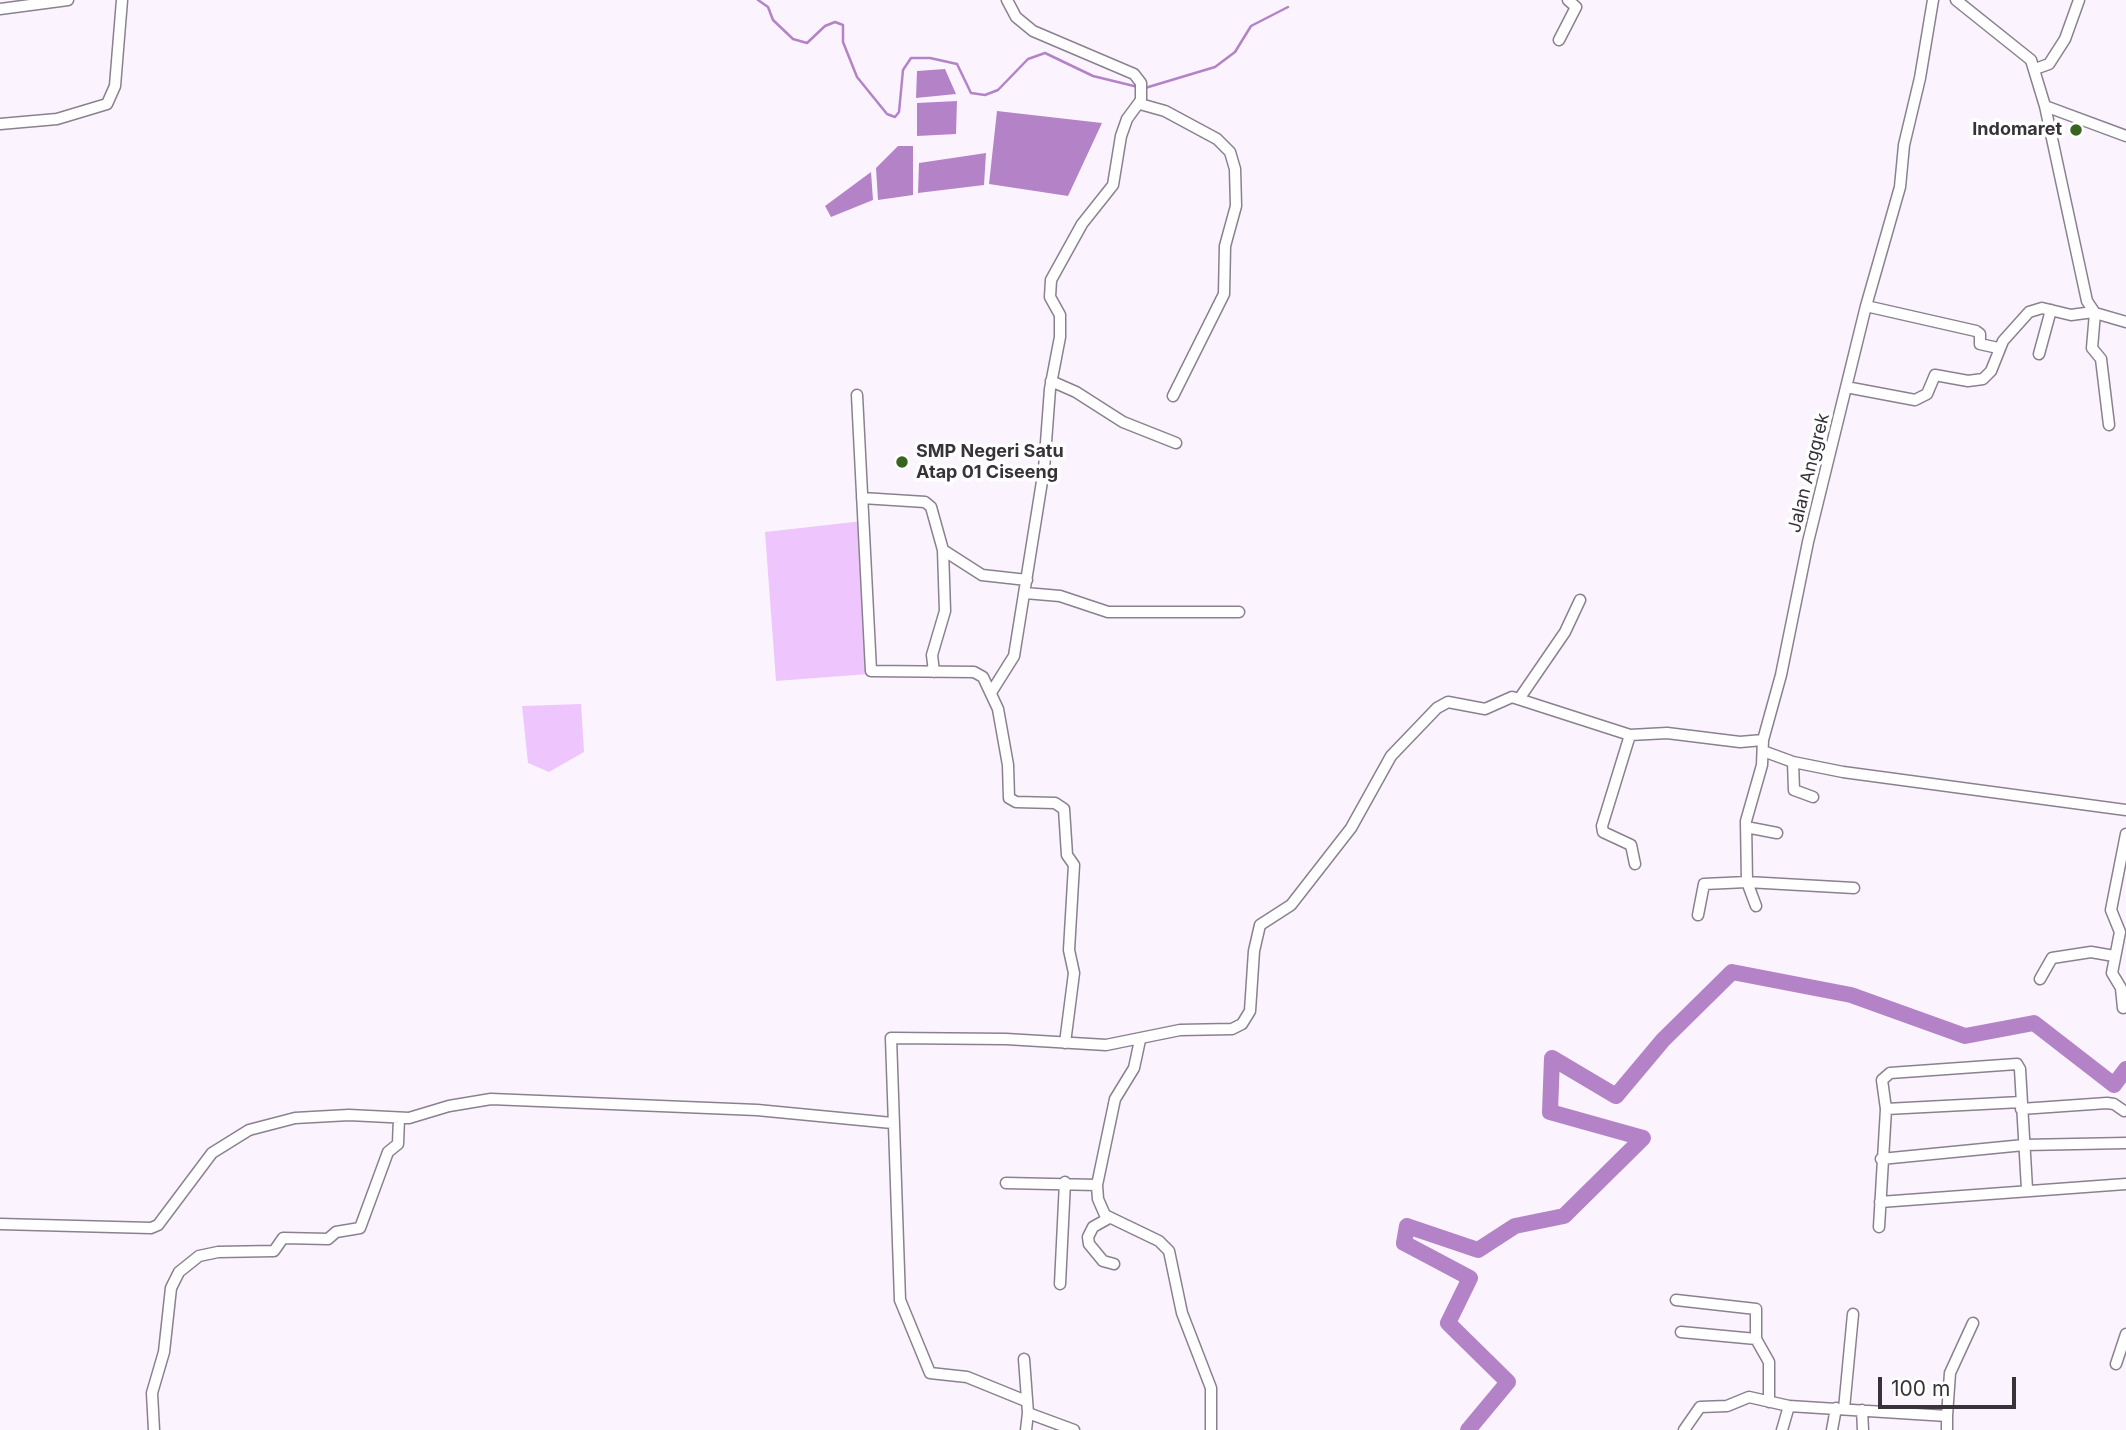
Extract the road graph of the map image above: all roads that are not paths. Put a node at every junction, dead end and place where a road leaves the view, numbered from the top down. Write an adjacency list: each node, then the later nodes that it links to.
1 (68, 0): 8 (street)
2 (122, 0): 13 (street)
3 (1007, 0): 11 (street)
4 (1568, 0): 9 (street)
5 (1933, 0): 15 (street, Jalan Anggrek)
6 (1956, 0): 10 (street)
7 (2079, 0): 10 (street)
8 (0, 9)
9 (1559, 40)
10 (2035, 69): 12 (street)
11 (1140, 102): 21 (street); 24 (street)
12 (2045, 106): 14 (street); 17 (street)
13 (0, 124)
14 (2126, 136)
15 (1866, 306): 19 (street); 22 (street, Jalan Anggrek)
16 (2052, 310): 17 (street); 19 (street); 20 (street)
17 (2094, 313): 18 (street); 25 (street)
18 (2126, 322)
19 (1998, 348): 22 (street)
20 (2039, 355)
21 (1051, 381): 26 (street); 29 (street)
22 (1846, 387): 37 (street, Jalan Anggrek)
23 (857, 395): 27 (street)
24 (1172, 396)
25 (2109, 425)
26 (1176, 443)
27 (862, 498): 28 (street); 33 (street)
28 (943, 550): 29 (street); 33 (street)
29 (1027, 580): 30 (street)
30 (1025, 593): 32 (street); 34 (street)
31 (1580, 600): 35 (street)
32 (1240, 612)
33 (934, 672): 34 (street)
34 (992, 691): 53 (street)
35 (1519, 699): 36 (street); 52 (street)
36 (1630, 735): 37 (street); 44 (street)
37 (1763, 745): 38 (street); 41 (street, Jalan Anggrek)
38 (1793, 762): 39 (street); 40 (street)
39 (1813, 797)
40 (2126, 810)
41 (1746, 827): 42 (street); 45 (street, Jalan Anggrek)
42 (1777, 833)
43 (2126, 834): 49 (street)
44 (1634, 864)
45 (1746, 882): 46 (street); 47 (street); 48 (street)
46 (1854, 888)
47 (1756, 906)
48 (1698, 915)
49 (2114, 956): 50 (street); 51 (street)
50 (2040, 979)
51 (2123, 1008)
52 (1140, 1040): 53 (street); 65 (street)
53 (1065, 1043): 58 (street)
54 (2021, 1106): 55 (street); 55 (street); 56 (street); 60 (street)
55 (1886, 1109): 61 (street)
56 (2125, 1112)
57 (399, 1118): 58 (street); 69 (street); 88 (street)
58 (892, 1123): 81 (street)
59 (2126, 1143): 60 (street)
60 (2024, 1145): 61 (street); 66 (street)
61 (1881, 1159): 67 (street)
62 (1065, 1182): 63 (street); 65 (street); 72 (street)
63 (1006, 1183)
64 (2126, 1184): 66 (street)
65 (1097, 1185): 68 (street)
66 (2026, 1189): 67 (street)
67 (1880, 1202): 70 (street)
68 (1109, 1218): 71 (street); 91 (street)
69 (0, 1224)
70 (1879, 1227)
71 (1114, 1264)
72 (1060, 1284)
73 (1676, 1300): 78 (street)
74 (1853, 1314): 84 (street)
75 (1973, 1322): 87 (street)
76 (1681, 1332): 78 (street)
77 (2126, 1334): 80 (street)
78 (1756, 1339): 82 (street)
79 (1024, 1359): 81 (street)
80 (2116, 1364)
81 (1026, 1401): 86 (street)
82 (1769, 1402): 83 (street); 92 (street)
83 (1789, 1406): 84 (street); 93 (street)
84 (1840, 1409): 85 (street); 94 (street)
85 (1862, 1410): 87 (street); 95 (street)
86 (1028, 1413): 89 (street); 90 (street)
87 (1947, 1416): 96 (street)
88 (154, 1430)
89 (1026, 1430)
90 (1074, 1430)
91 (1210, 1430)
92 (1684, 1430)
93 (1782, 1430)
94 (1832, 1430)
95 (1863, 1430)
96 (1947, 1430)

